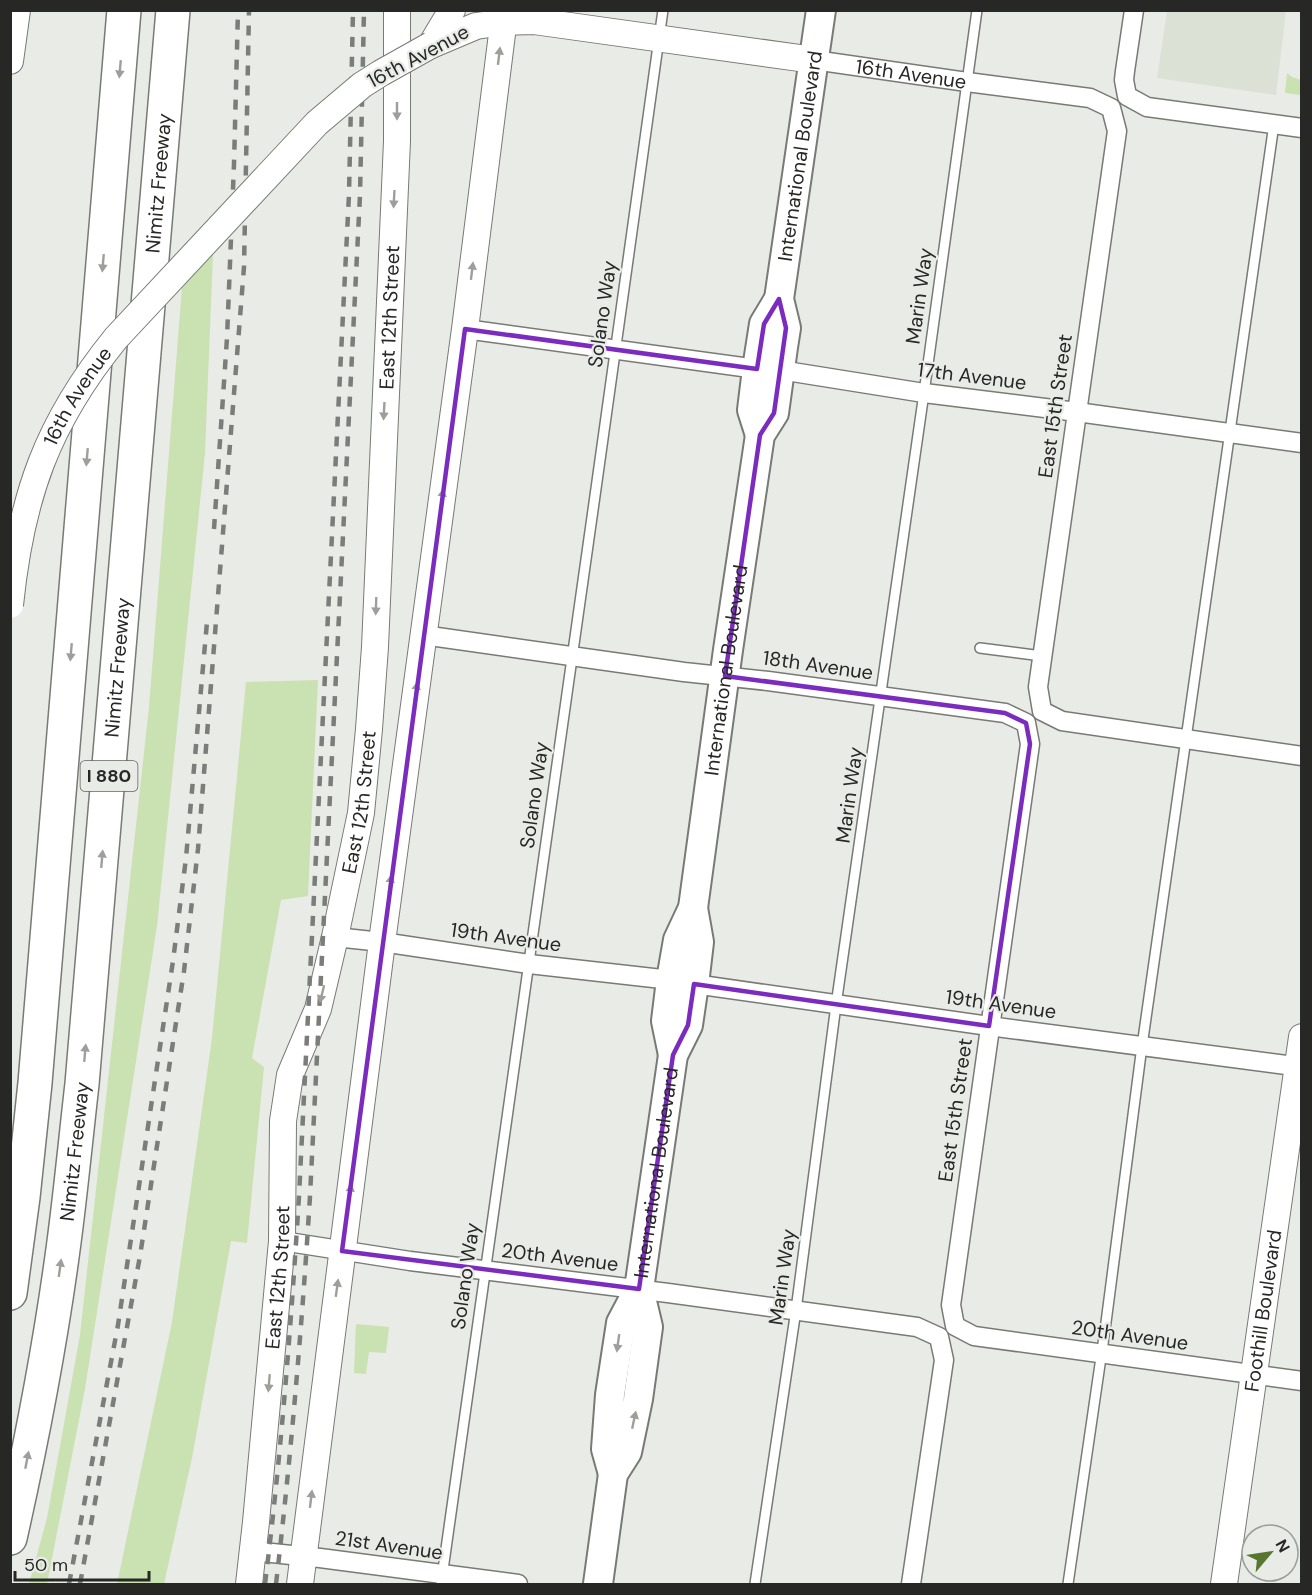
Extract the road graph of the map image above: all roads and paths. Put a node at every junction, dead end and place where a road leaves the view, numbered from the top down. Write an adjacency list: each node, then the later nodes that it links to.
1 (17, 10): 13 (main road)
2 (124, 10): 48 (highway, I 880, one-way to 48)
3 (173, 10): 54 (highway, Nimitz Freeway / I 880, one-way to 3)
4 (397, 10): 35 (main road, East 12th Street, one-way to 35)
5 (663, 10): 11 (lane, Solano Way)
6 (821, 10): 12 (main road, International Boulevard)
7 (977, 10): 14 (lane, Marin Way)
8 (1134, 10): 16 (street)
9 (504, 16): 10 (main road, 16th Avenue); 11 (main road, 16th Avenue); 18 (main road, one-way to 9)
10 (443, 29): 25 (main road, 16th Avenue, bridge)
11 (659, 40): 12 (main road, 16th Avenue); 19 (lane, Solano Way)
12 (814, 60): 14 (street, 16th Avenue); 20 (main road, International Boulevard)
13 (10, 61)
14 (967, 82): 15 (street, 16th Avenue); 21 (lane, Marin Way)
15 (1111, 108): 22 (street, East 15th Street)
16 (1274, 124): 17 (street); 23 (lane)
17 (1302, 128)
18 (465, 329): 19 (street, 17th Avenue); 26 (main road, one-way to 18)
19 (615, 350): 20 (street, 17th Avenue); 28 (lane, Solano Way)
20 (769, 370): 21 (street, 17th Avenue); 30 (main road, International Boulevard)
21 (924, 393): 22 (street, 17th Avenue); 31 (lane, Marin Way)
22 (1077, 412): 23 (street, 17th Avenue); 29 (street, East 15th Street)
23 (1230, 434): 24 (street, 17th Avenue); 33 (lane)
24 (1302, 443)
25 (10, 605)
26 (423, 635): 28 (street, 18th Avenue); 36 (main road, one-way to 26)
27 (980, 648): 29 (lane)
28 (571, 656): 30 (street, 18th Avenue); 37 (lane, Solano Way)
29 (1042, 656): 33 (street, East 15th Street)
30 (725, 676): 31 (street, 18th Avenue); 38 (main road, International Boulevard)
31 (881, 697): 32 (street, 18th Avenue); 39 (lane, Marin Way)
32 (1026, 723): 40 (street, East 15th Street)
33 (1187, 740): 34 (street); 42 (lane)
34 (1302, 756)
35 (335, 937): 36 (street, 19th Avenue); 44 (main road, East 12th Street, one-way to 44)
36 (382, 942): 37 (street, 19th Avenue); 45 (main road, one-way to 36)
37 (529, 964): 38 (street, 19th Avenue); 46 (lane, Solano Way)
38 (683, 982): 39 (street, 19th Avenue); 47 (main road, International Boulevard)
39 (836, 1005): 40 (street, 19th Avenue); 49 (lane, Marin Way)
40 (989, 1026): 42 (street, 19th Avenue); 50 (street, East 15th Street)
41 (1302, 1037): 43 (main road, Foothill Boulevard)
42 (1142, 1046): 43 (street, 19th Avenue); 51 (lane)
43 (1299, 1067): 52 (main road, Foothill Boulevard)
44 (282, 1241): 45 (street, 20th Avenue); 55 (main road, East 12th Street, one-way to 55)
45 (342, 1251): 46 (street, 20th Avenue); 56 (main road, one-way to 45)
46 (484, 1271): 47 (street, 20th Avenue); 57 (lane, Solano Way)
47 (639, 1289): 49 (street, 20th Avenue); 61 (main road, International Boulevard)
48 (10, 1293)
49 (796, 1311): 62 (lane, Marin Way); 63 (street, 20th Avenue)
50 (955, 1326): 51 (street, 20th Avenue)
51 (1101, 1353): 52 (street, 20th Avenue); 64 (lane)
52 (1254, 1374): 53 (street, 20th Avenue); 65 (main road, Foothill Boulevard)
53 (1302, 1381)
54 (10, 1538)
55 (253, 1551): 56 (street, 21st Avenue); 58 (main road, East 12th Street)
56 (304, 1557): 57 (street, 21st Avenue); 59 (main road)
57 (442, 1580): 60 (street, 21st Avenue)
58 (249, 1584)
59 (300, 1584)
60 (518, 1584)
61 (598, 1584)
62 (755, 1584)
63 (912, 1584)
64 (1068, 1584)
65 (1224, 1584)

